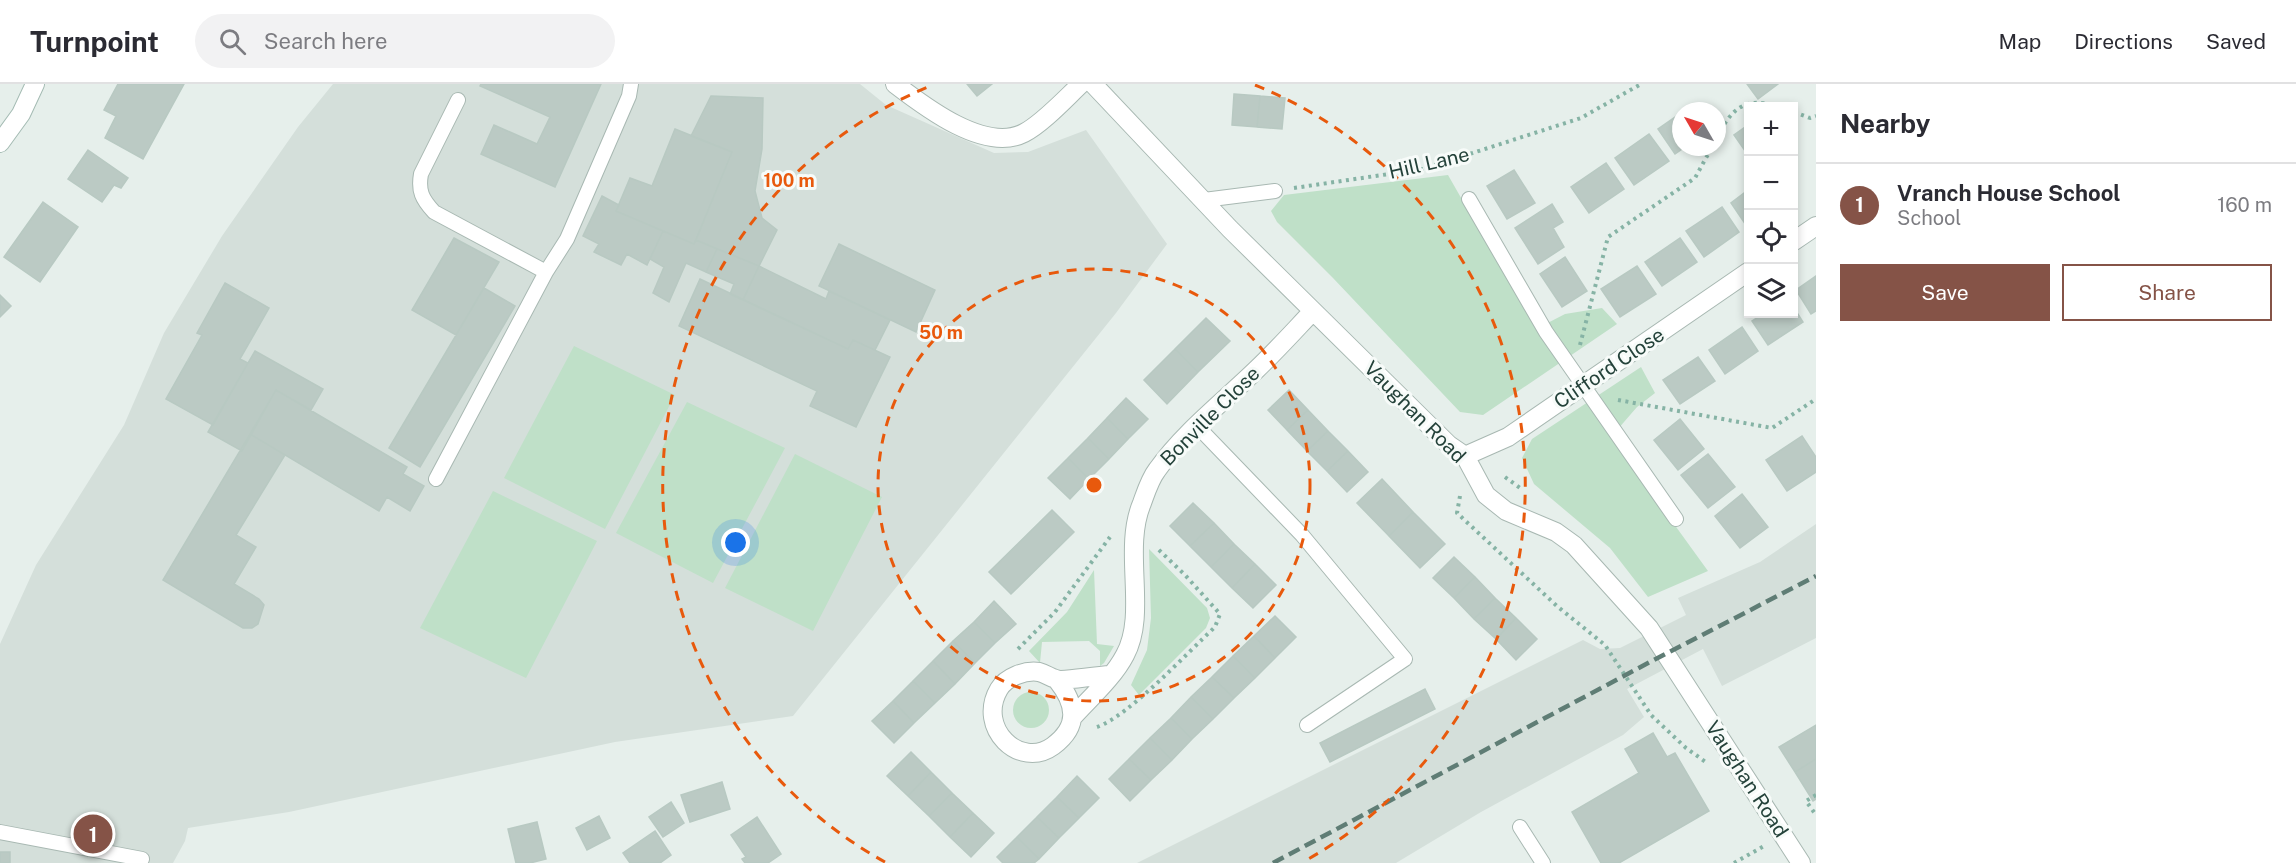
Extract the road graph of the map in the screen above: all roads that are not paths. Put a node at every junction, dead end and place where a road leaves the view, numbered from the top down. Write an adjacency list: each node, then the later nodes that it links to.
1 (35, 84): 7 (street)
2 (631, 84): 13 (lane)
3 (895, 84): 4 (street)
4 (1081, 84)
5 (1093, 84): 10 (street, Vaughan Road)
6 (458, 100): 13 (lane)
7 (0, 143)
8 (1275, 191): 10 (lane)
9 (1469, 199): 16 (lane)
10 (1204, 200): 15 (street, Vaughan Road)
11 (1816, 226): 12 (street)
12 (1798, 238)
13 (546, 272): 19 (lane)
14 (1744, 275): 16 (street, Clifford Close)
15 (1313, 311): 17 (street, Bonville Close); 18 (street, Vaughan Road)
16 (1582, 384): 18 (street, Clifford Close); 20 (lane)
17 (1197, 426): 21 (street, Bonville Close); 24 (lane)
18 (1465, 456): 29 (street, Vaughan Road)
19 (436, 479)
20 (1676, 519)
21 (1111, 675): 22 (street); 23 (street, Bonville Close)
22 (1057, 680): 23 (street); 23 (street, Bonville Close)
23 (1072, 718)
24 (1306, 725)
25 (1520, 826): 28 (lane)
26 (0, 832): 27 (lane)
27 (142, 859)
28 (1543, 863)
29 (1801, 863)

